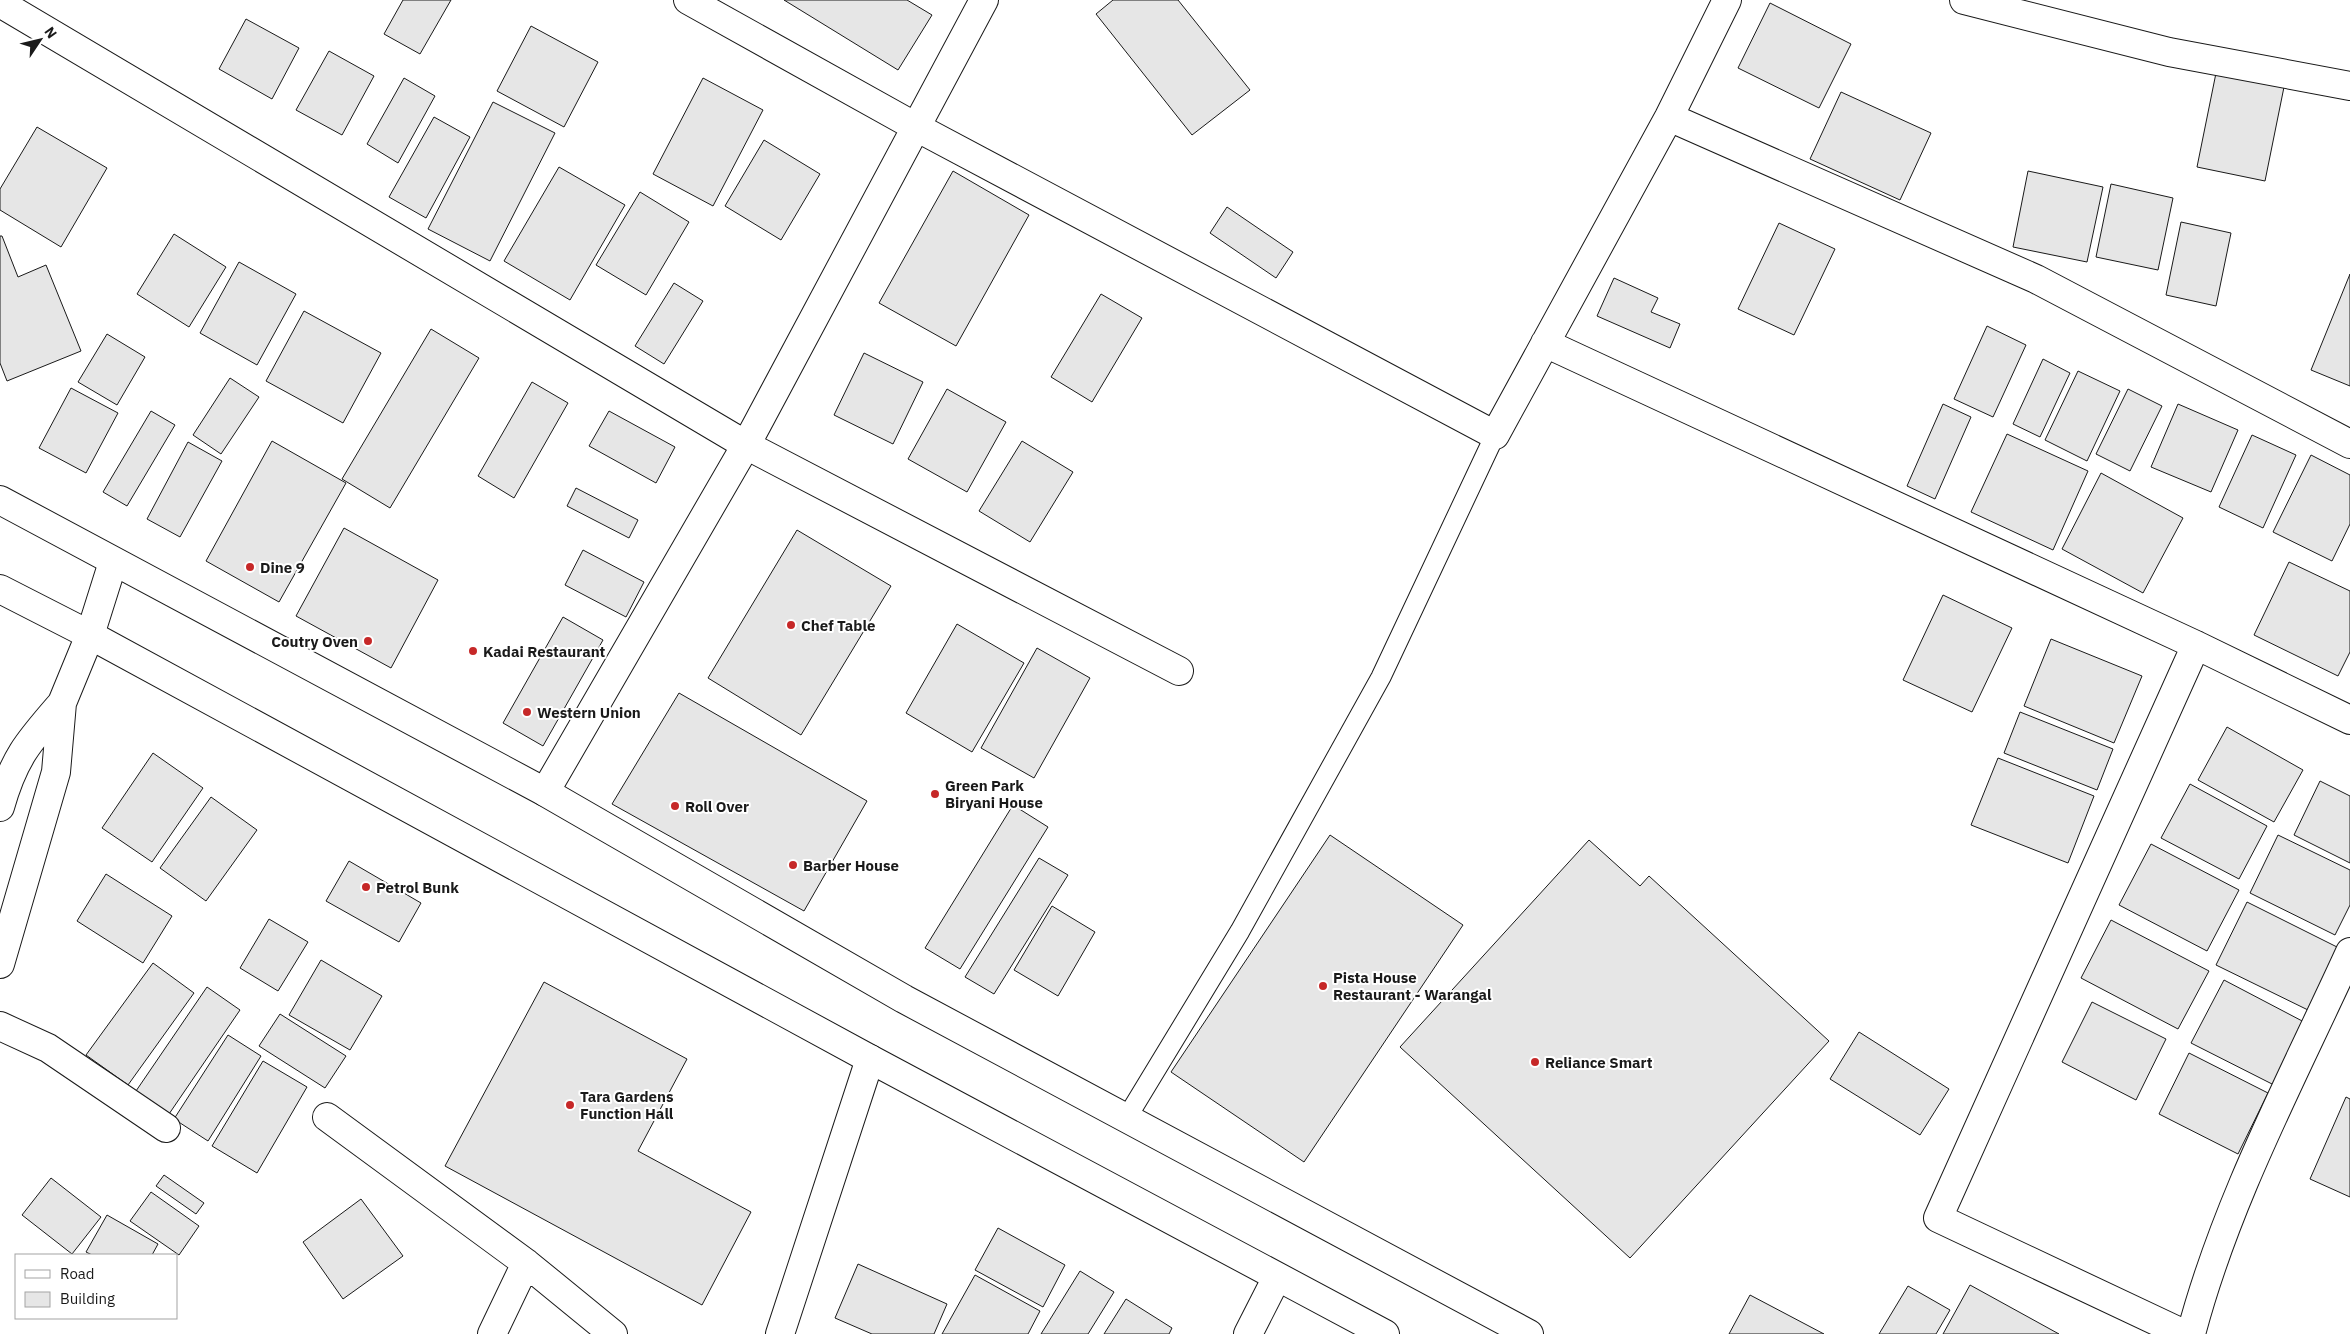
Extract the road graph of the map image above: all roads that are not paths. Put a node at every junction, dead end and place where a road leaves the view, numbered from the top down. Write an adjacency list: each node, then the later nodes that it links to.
1 (688, 0): 8 (street)
2 (984, 0): 8 (street)
3 (1726, 0): 7 (street)
4 (1964, 0): 6 (street)
5 (11, 4): 12 (street)
6 (2350, 86)
7 (1669, 117): 9 (street); 11 (street)
8 (916, 127): 10 (street); 12 (street)
9 (1546, 343): 10 (street); 17 (street)
10 (1495, 434): 28 (lane)
11 (2350, 444)
12 (746, 445): 18 (street); 21 (street)
13 (0, 500): 14 (street)
14 (113, 562): 16 (street); 21 (street)
15 (0, 589): 16 (street)
16 (90, 636): 19 (street); 26 (street)
17 (2196, 645): 20 (street); 38 (street)
18 (1179, 671)
19 (62, 703): 22 (street); 24 (street)
20 (2350, 720)
21 (545, 792): 28 (street)
22 (0, 807)
23 (2350, 952): 39 (street)
24 (0, 964)
25 (0, 1026): 29 (street)
26 (870, 1059): 31 (street); 34 (street)
27 (327, 1117): 30 (street)
28 (1126, 1119): 37 (street)
29 (166, 1128)
30 (526, 1263): 32 (street); 33 (street)
31 (1278, 1277): 35 (street); 36 (street)
32 (492, 1334)
33 (613, 1334)
34 (780, 1334)
35 (1248, 1334)
36 (1385, 1334)
37 (1530, 1334)
38 (2184, 1334)
39 (2191, 1334)

